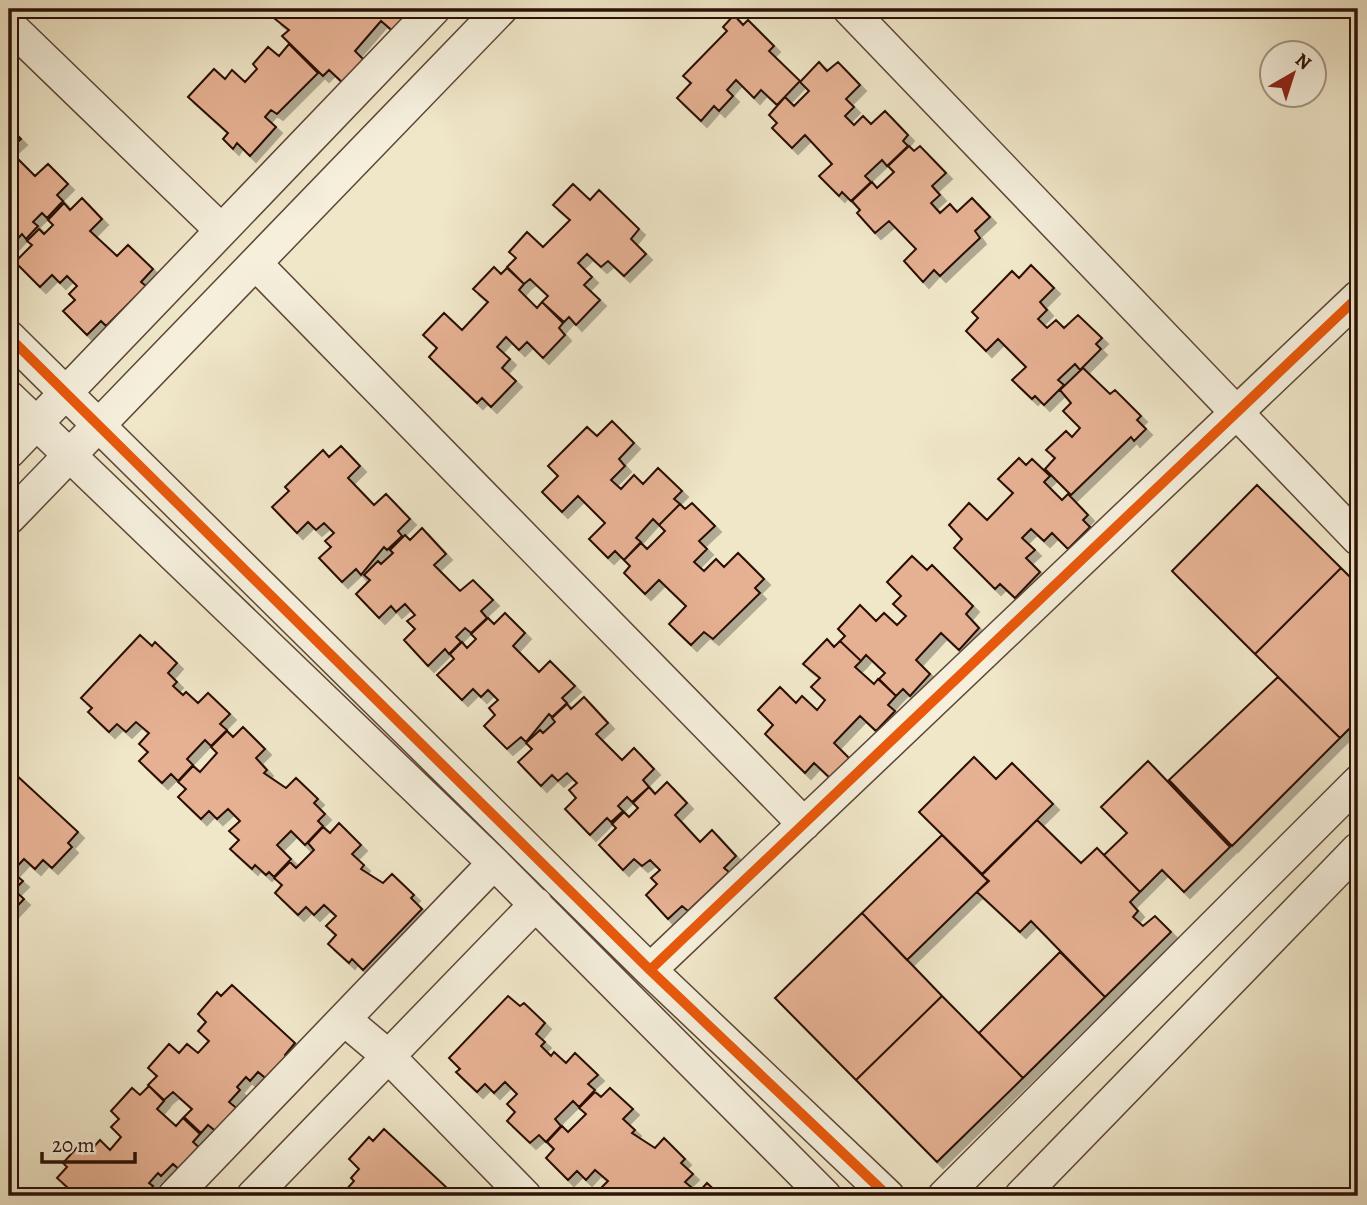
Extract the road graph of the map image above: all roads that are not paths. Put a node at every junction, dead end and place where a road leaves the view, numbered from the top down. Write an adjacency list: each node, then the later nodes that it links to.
1 (434, 9): 5 (street)
2 (501, 9): 6 (street)
3 (849, 9): 11 (street)
4 (9, 25): 5 (street)
5 (221, 230): 9 (street)
6 (257, 264): 13 (street); 19 (street)
7 (1358, 297): 11 (street)
8 (9, 337): 9 (street)
9 (64, 392): 12 (street); 13 (street)
10 (9, 397): 12 (street)
11 (1236, 413): 17 (street); 19 (street)
12 (35, 424): 14 (street); 15 (street)
13 (99, 424): 15 (street); 23 (street)
14 (9, 452)
15 (68, 455): 16 (street); 21 (street)
16 (9, 518)
17 (1358, 539)
18 (1358, 782): 31 (street)
19 (804, 824): 23 (street)
20 (1358, 849): 32 (street)
21 (495, 863): 22 (street); 24 (street)
22 (536, 904): 25 (street); 29 (street)
23 (650, 970): 30 (street)
24 (344, 1020): 25 (street); 26 (street)
25 (388, 1056): 27 (street); 28 (street)
26 (174, 1196)
27 (253, 1196)
28 (525, 1196)
29 (825, 1196)
30 (888, 1196)
31 (944, 1196)
32 (1021, 1196)

